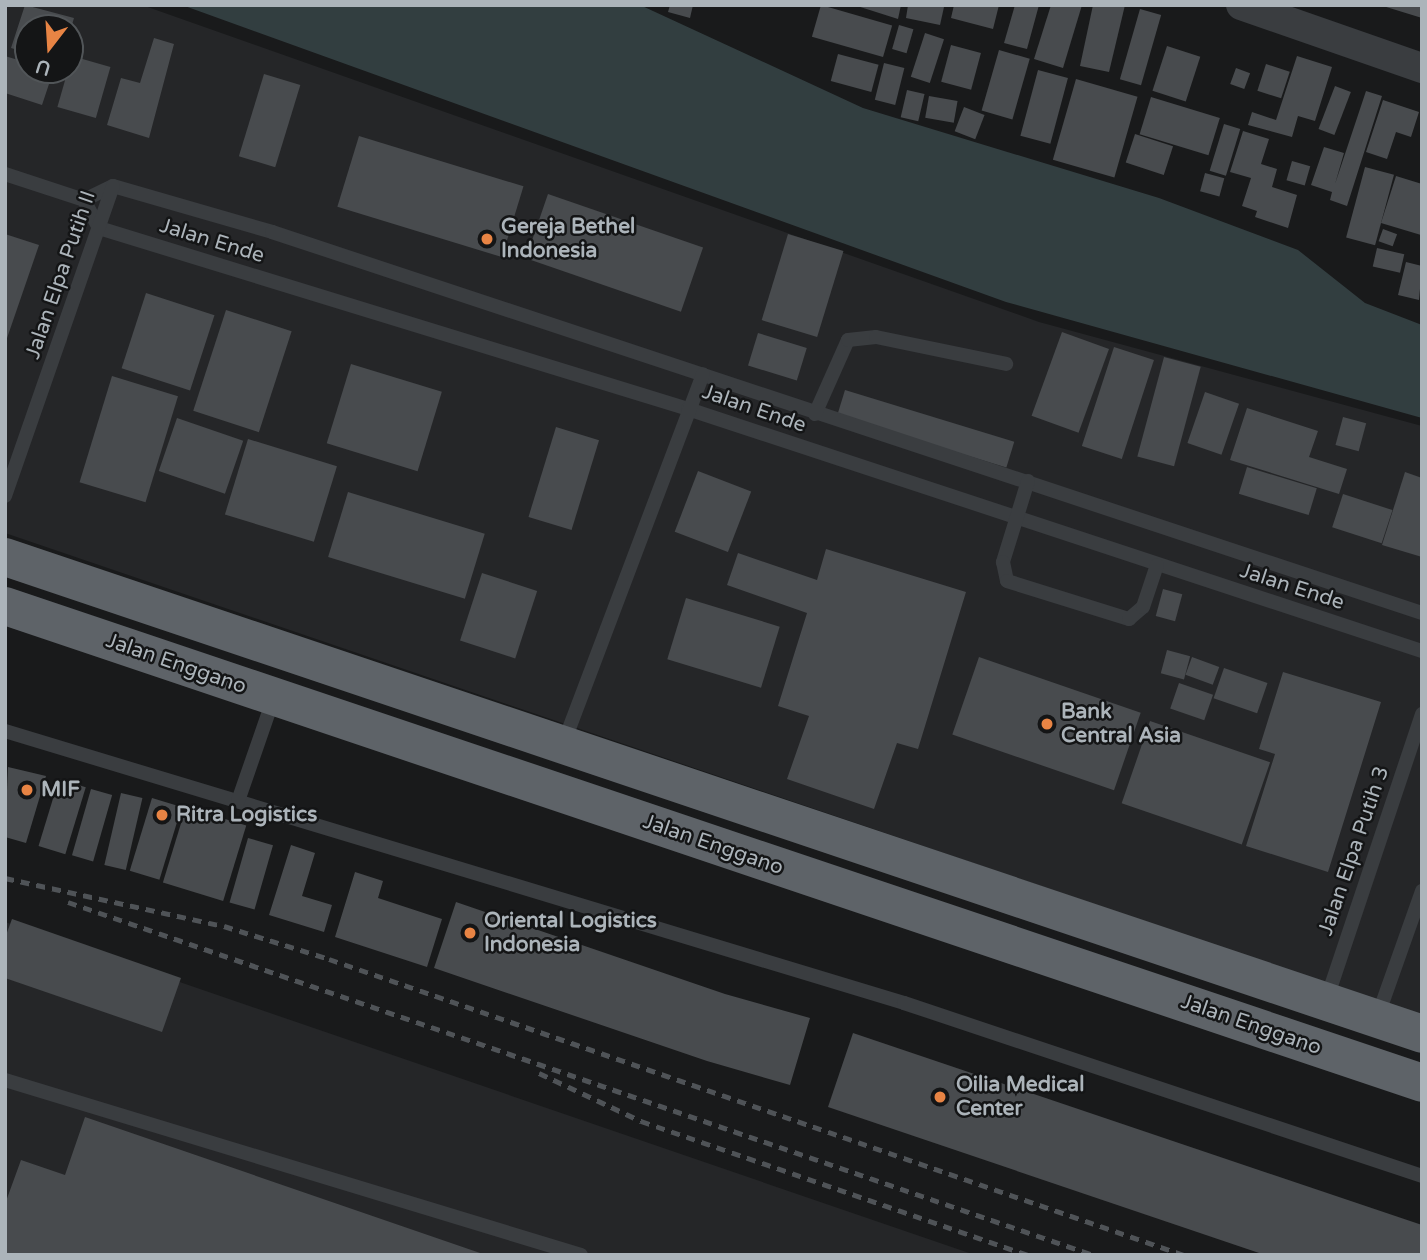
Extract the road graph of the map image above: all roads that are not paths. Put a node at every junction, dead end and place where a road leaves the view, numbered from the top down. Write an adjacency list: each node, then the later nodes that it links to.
1 (1241, 5): 2 (street)
2 (1422, 68)
3 (5, 174): 5 (lane)
4 (113, 186): 5 (lane); 6 (lane, Jalan Elpa Putih II); 8 (lane, Jalan Ende)
5 (84, 200): 6 (lane)
6 (99, 228): 9 (lane, Jalan Ende); 12 (lane, Jalan Elpa Putih II)
7 (1006, 364): 10 (lane)
8 (703, 374): 9 (lane); 10 (lane, Jalan Ende)
9 (688, 409): 13 (lane, Jalan Ende); 22 (lane)
10 (814, 414): 11 (lane, Jalan Ende)
11 (1028, 481): 13 (lane); 17 (lane, Jalan Ende)
12 (5, 496)
13 (1016, 519): 15 (lane, Jalan Ende); 15 (lane)
14 (5, 557): 22 (highway)
15 (1157, 565): 18 (lane, Jalan Ende)
16 (5, 606): 19 (highway, Jalan Enggano)
17 (1422, 613)
18 (1422, 651)
19 (274, 697): 23 (lane); 29 (highway, Jalan Enggano)
20 (1422, 714): 25 (lane, Jalan Elpa Putih 3)
21 (5, 731): 23 (lane)
22 (562, 747): 25 (highway)
23 (238, 801): 30 (lane)
24 (1422, 891): 26 (lane)
25 (1325, 1002): 26 (highway)
26 (1377, 1019): 27 (highway)
27 (1422, 1034)
28 (5, 1080): 31 (lane)
29 (1422, 1083)
30 (1422, 1176)
31 (581, 1255)

